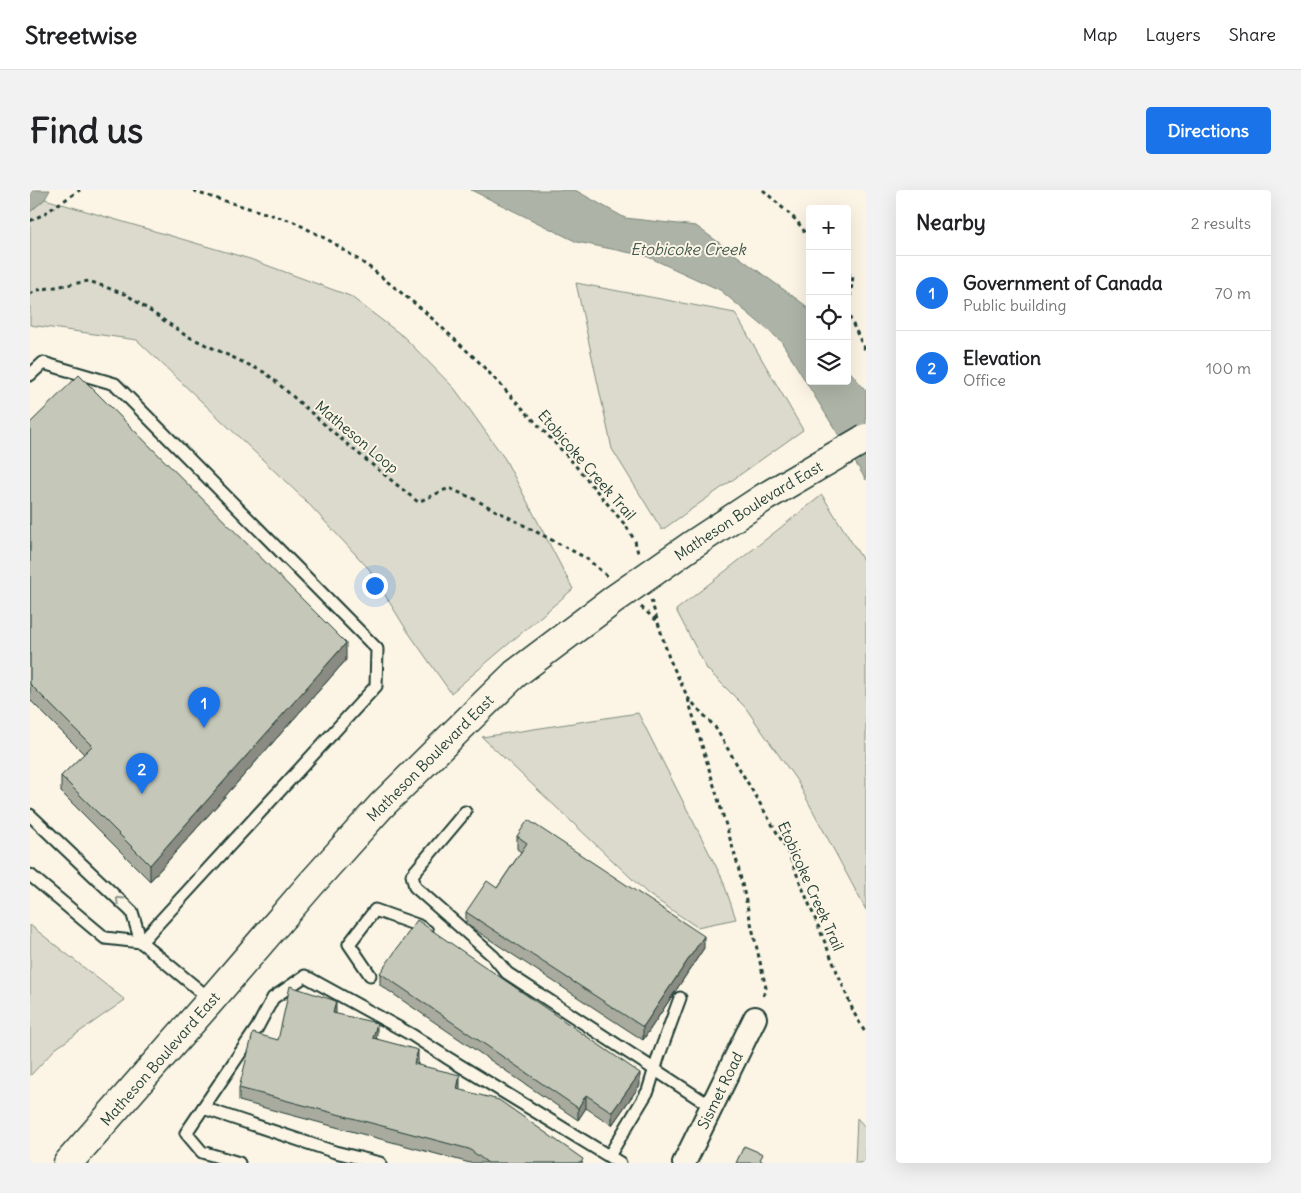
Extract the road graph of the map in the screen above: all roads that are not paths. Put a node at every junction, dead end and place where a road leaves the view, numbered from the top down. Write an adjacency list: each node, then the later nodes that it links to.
1 (30, 375): 7 (lane)
2 (866, 438): 12 (street, Matheson Boulevard East, bridge)
3 (465, 812): 9 (lane)
4 (30, 815): 7 (lane, one-way to 4)
5 (30, 876): 7 (lane)
6 (439, 940): 10 (lane)
7 (141, 942): 12 (lane)
8 (491, 971): 9 (lane)
9 (507, 973): 14 (lane)
10 (370, 975)
11 (680, 998): 14 (lane)
12 (211, 1000): 18 (street, Matheson Boulevard East)
13 (755, 1018): 15 (street, Sismet Road)
14 (655, 1069): 15 (lane); 17 (lane)
15 (712, 1106): 22 (street, Sismet Road)
16 (203, 1108): 17 (lane); 19 (lane); 20 (lane)
17 (609, 1156): 21 (lane)
18 (68, 1163)
19 (239, 1163)
20 (380, 1163)
21 (620, 1163)
22 (684, 1163)

